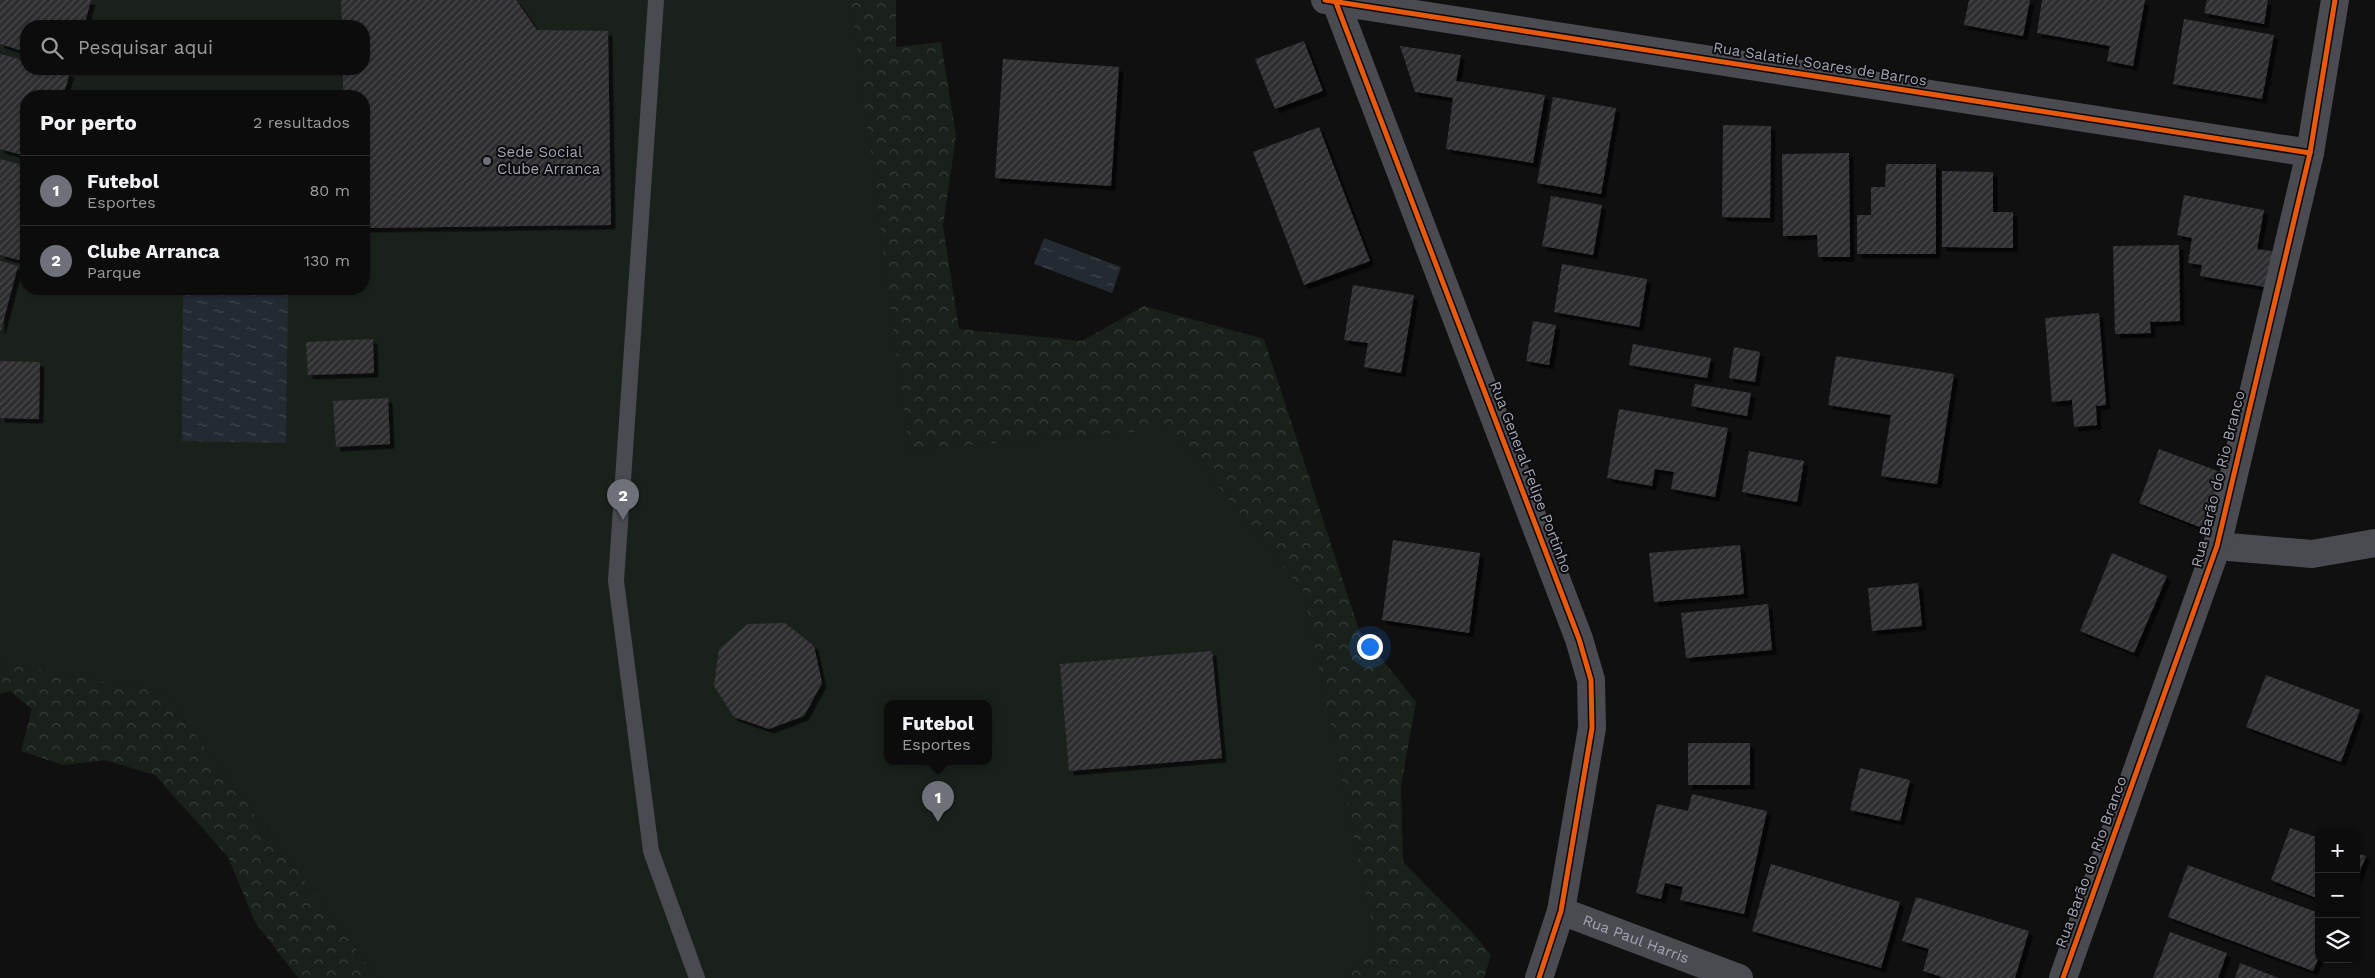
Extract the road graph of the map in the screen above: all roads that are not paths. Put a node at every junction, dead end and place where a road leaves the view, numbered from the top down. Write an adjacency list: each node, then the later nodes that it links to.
1 (656, 0): 8 (lane)
2 (1332, 0): 4 (street, Rua Salatiel Soares de Barros); 7 (street, Rua General Felipe Portinho)
3 (2335, 0): 4 (street, Rua Barão do Rio Branco)
4 (2310, 153): 6 (street, Rua Barão do Rio Branco)
5 (2375, 543): 6 (street)
6 (2217, 546): 11 (street, Rua Barão do Rio Branco)
7 (1561, 911): 9 (street, Rua General Felipe Portinho); 10 (street, Rua Paul Harris)
8 (697, 978)
9 (1539, 978)
10 (1739, 978)
11 (2063, 978)

